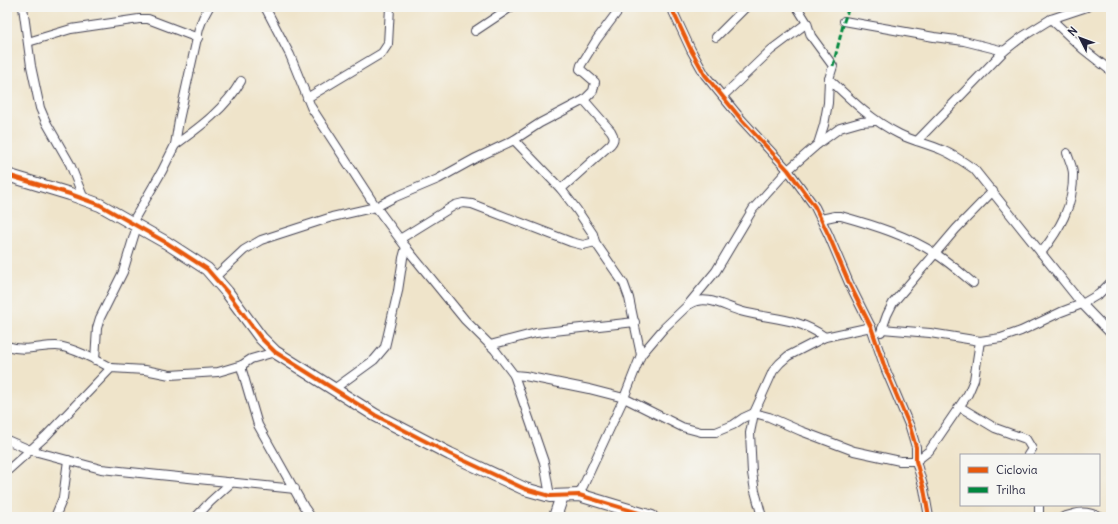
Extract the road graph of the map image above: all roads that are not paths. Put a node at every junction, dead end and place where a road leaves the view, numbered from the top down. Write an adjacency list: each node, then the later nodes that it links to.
1 (23, 7): 17 (street)
2 (209, 7): 16 (street)
3 (265, 7): 23 (street)
4 (390, 7): 23 (street)
5 (511, 7): 14 (street)
6 (621, 7): 24 (street)
7 (671, 7): 22 (street)
8 (746, 7): 15 (street)
9 (797, 7): 13 (street)
10 (1087, 7): 11 (street)
11 (1051, 19): 18 (street); 19 (street)
12 (844, 21): 18 (street)
13 (807, 23): 20 (street); 22 (street)
14 (475, 31)
15 (716, 37)
16 (198, 38): 17 (street); 29 (street)
17 (28, 42): 35 (street)
18 (1004, 51): 27 (street)
19 (1111, 71)
20 (829, 79): 25 (street); 28 (street)
21 (241, 81): 29 (street)
22 (723, 96): 31 (street)
23 (306, 98): 36 (street)
24 (584, 100): 26 (street); 33 (street)
25 (875, 121): 27 (street); 28 (street)
26 (514, 140): 33 (street); 36 (street)
27 (917, 141): 34 (street)
28 (818, 144): 31 (street)
29 (175, 145): 38 (street)
30 (1067, 153): 43 (street)
31 (788, 170): 37 (street); 48 (street)
32 (7, 176): 35 (street)
33 (561, 189): 40 (street)
34 (992, 191): 42 (street); 43 (street)
35 (84, 199): 38 (street)
36 (376, 207): 39 (street); 44 (street)
37 (821, 219): 42 (street); 50 (street)
38 (134, 225): 44 (street); 60 (street)
39 (400, 239): 40 (street); 41 (street)
40 (594, 242): 49 (street)
41 (406, 247): 56 (street); 64 (street)
42 (935, 253): 46 (street); 51 (street)
43 (1041, 253): 47 (street)
44 (214, 278): 58 (street)
45 (1111, 282): 47 (street)
46 (973, 284)
47 (1082, 304): 52 (street); 54 (street)
48 (687, 306): 53 (street); 59 (street)
49 (635, 322): 56 (street); 59 (street)
50 (871, 327): 53 (street); 55 (street)
51 (882, 329): 54 (street); 55 (street)
52 (1111, 334)
53 (825, 336): 67 (street)
54 (980, 341): 66 (street)
55 (878, 342): 72 (street)
56 (490, 345): 63 (street)
57 (7, 346): 60 (street)
58 (275, 352): 61 (street); 64 (street)
59 (641, 355): 65 (street)
60 (95, 360): 62 (street)
61 (242, 365): 62 (street); 75 (street)
62 (111, 368): 69 (street)
63 (514, 375): 65 (street); 77 (street)
64 (334, 389): 77 (street)
65 (624, 398): 67 (street); 76 (street)
66 (960, 407): 70 (street); 72 (street)
67 (754, 413): 72 (street); 85 (street)
68 (7, 440): 69 (street)
69 (30, 450): 71 (street); 73 (street)
70 (1029, 454)
71 (68, 460): 74 (street); 80 (street)
72 (916, 461): 86 (street)
73 (7, 471)
74 (232, 482): 75 (street); 81 (street)
75 (295, 489): 82 (street)
76 (579, 495): 77 (street); 79 (street)
77 (556, 496): 83 (street)
78 (1040, 506): 87 (street)
79 (636, 515): 84 (street)
80 (55, 517)
81 (196, 517)
82 (311, 517)
83 (555, 517)
84 (652, 517)
85 (762, 517)
86 (929, 517)
87 (1039, 517)
88 (1063, 517): 89 (street)
89 (1100, 517)

